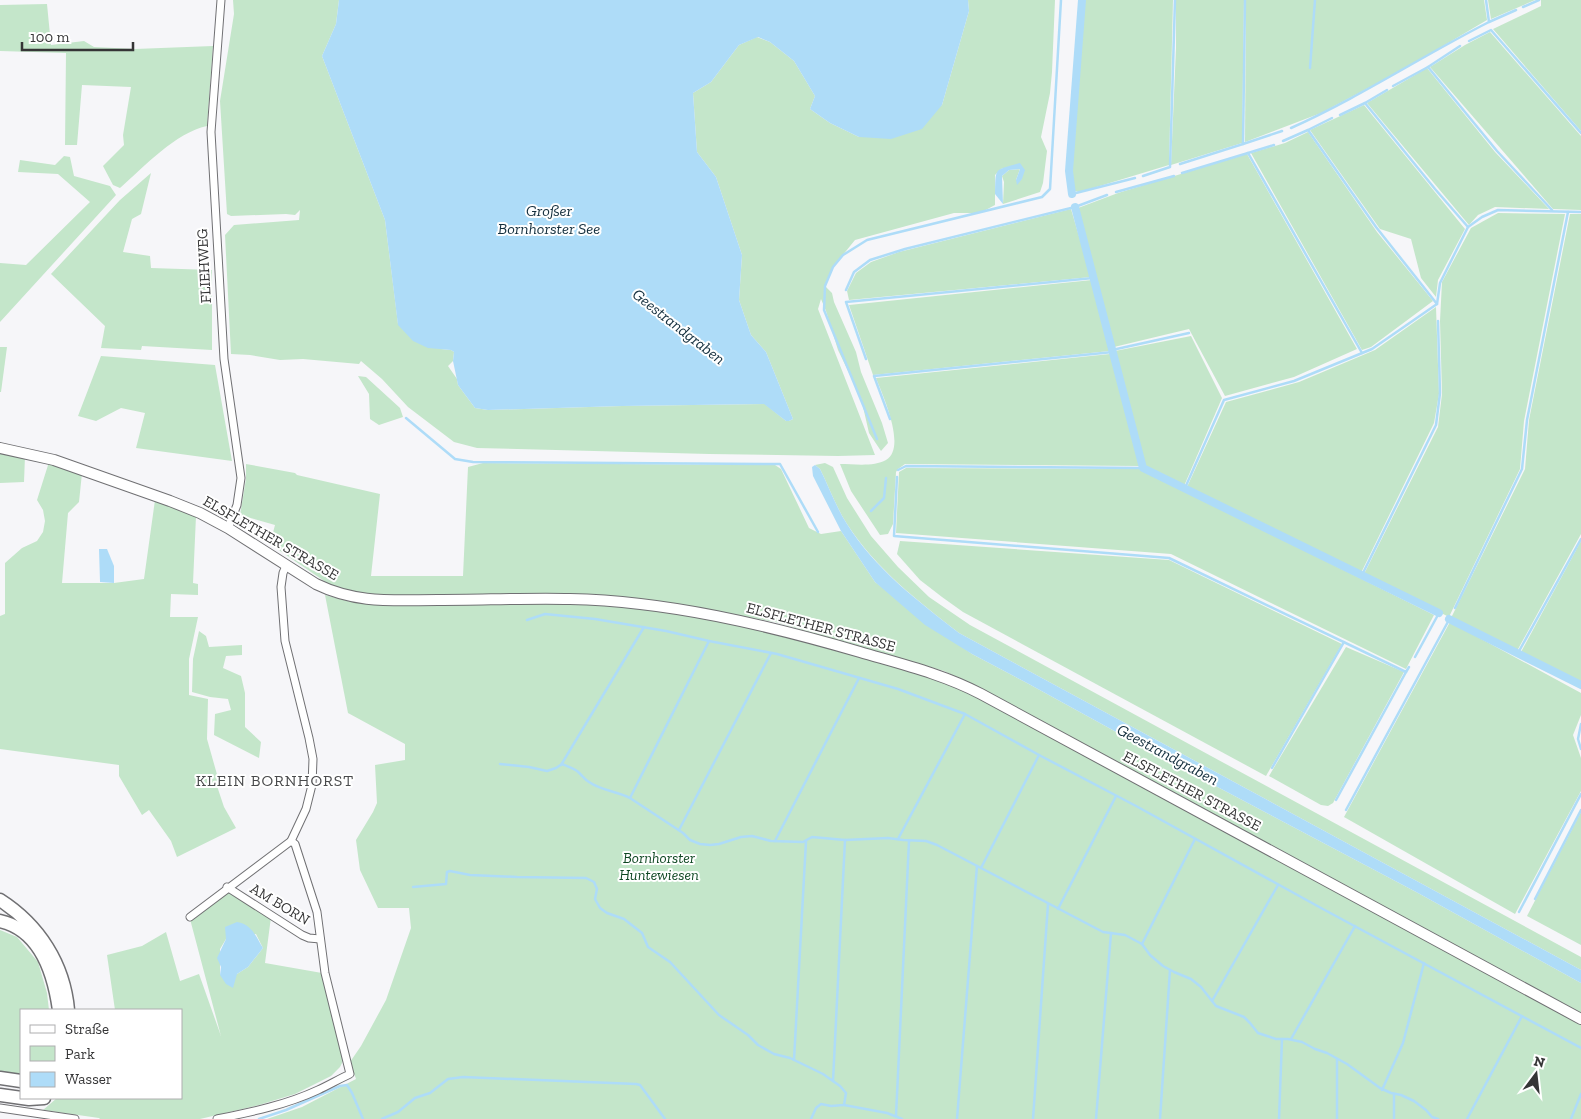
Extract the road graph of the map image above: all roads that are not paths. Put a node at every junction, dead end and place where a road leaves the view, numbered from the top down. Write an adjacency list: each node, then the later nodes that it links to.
1 (221, 0): 3 (street, FLIEHWEG)
2 (0, 448): 3 (main road, ELSFLETHER STRASSE)
3 (228, 528): 4 (main road, ELSFLETHER STRASSE)
4 (286, 566): 5 (street); 13 (main road, ELSFLETHER STRASSE)
5 (291, 841): 6 (street); 10 (street)
6 (227, 887): 8 (street); 10 (street, AM BORN)
7 (0, 900): 12 (highway)
8 (190, 916)
9 (0, 921): 11 (highway)
10 (320, 939): 20 (street)
11 (59, 1009)
12 (68, 1009)
13 (1581, 1019)
14 (0, 1078): 15 (highway)
15 (20, 1081)
16 (0, 1095): 17 (highway)
17 (20, 1098)
18 (0, 1108): 19 (street)
19 (75, 1119)
20 (217, 1119)

